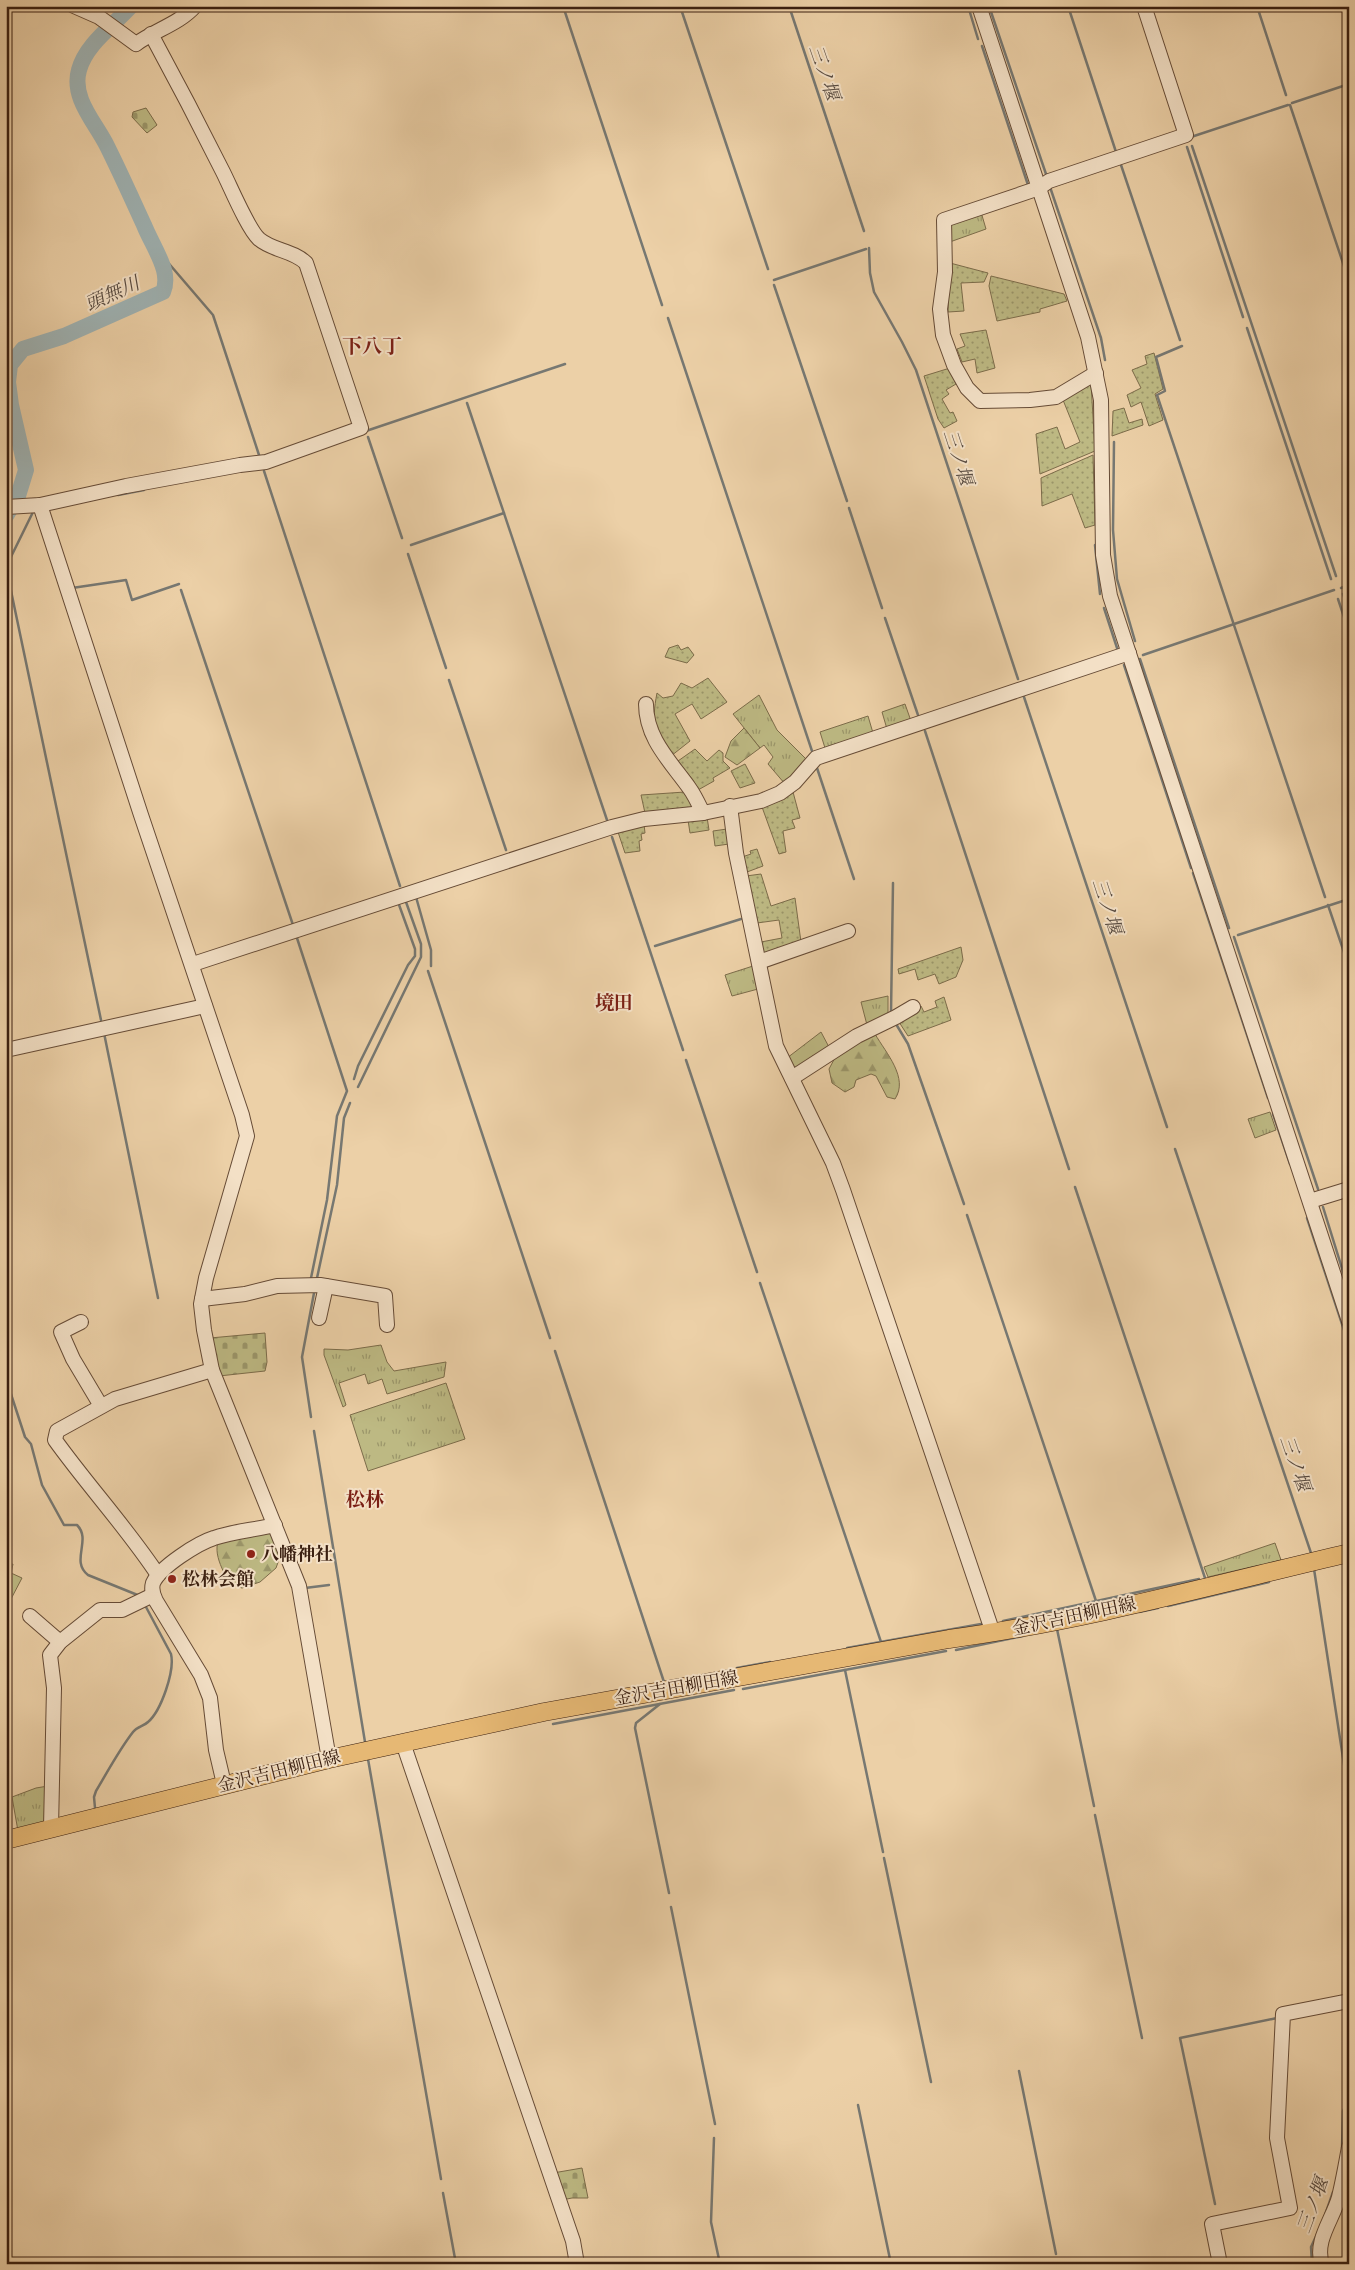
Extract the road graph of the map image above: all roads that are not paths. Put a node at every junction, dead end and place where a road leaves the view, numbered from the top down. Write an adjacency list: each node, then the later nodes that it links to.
1 (74, 6): 5 (street)
2 (195, 6): 5 (street)
3 (979, 6): 6 (street)
4 (1144, 6): 6 (street)
5 (151, 34): 8 (street)
6 (1039, 188): 7 (street); 7 (street)
7 (1096, 373): 10 (street)
8 (40, 505): 9 (street); 16 (street)
9 (6, 507)
10 (1128, 653): 12 (street); 22 (street)
11 (646, 704): 13 (street)
12 (730, 806): 13 (street); 15 (street)
13 (703, 813): 16 (street)
14 (848, 931): 15 (street)
15 (760, 962): 20 (street)
16 (193, 964): 17 (street)
17 (205, 1006): 19 (street); 24 (street)
18 (913, 1006): 20 (street)
19 (6, 1050)
20 (792, 1078): 36 (street)
21 (1349, 1189): 22 (street)
22 (1310, 1201): 26 (street)
23 (326, 1286): 24 (street); 25 (street); 28 (street)
24 (202, 1299): 29 (street)
25 (319, 1318)
26 (1349, 1321)
27 (81, 1322): 30 (street)
28 (387, 1325)
29 (212, 1370): 30 (street); 31 (street)
30 (101, 1406): 33 (street)
31 (275, 1525): 33 (street); 39 (street)
32 (1349, 1553): 36 (main road, 金沢吉田柳田線)
33 (158, 1576): 34 (street)
34 (153, 1595): 37 (street); 40 (street)
35 (30, 1616): 37 (street)
36 (993, 1633): 38 (main road, 金沢吉田柳田線)
37 (60, 1642): 41 (street)
38 (403, 1743): 39 (main road, 金沢吉田柳田線); 45 (street)
39 (329, 1759): 40 (main road, 金沢吉田柳田線)
40 (224, 1784): 41 (main road, 金沢吉田柳田線)
41 (51, 1828): 42 (main road, 金沢吉田柳田線)
42 (6, 1840)
43 (1349, 2001): 46 (street)
44 (1349, 2147): 47 (street)
45 (577, 2264)
46 (1220, 2264)
47 (1322, 2264)

